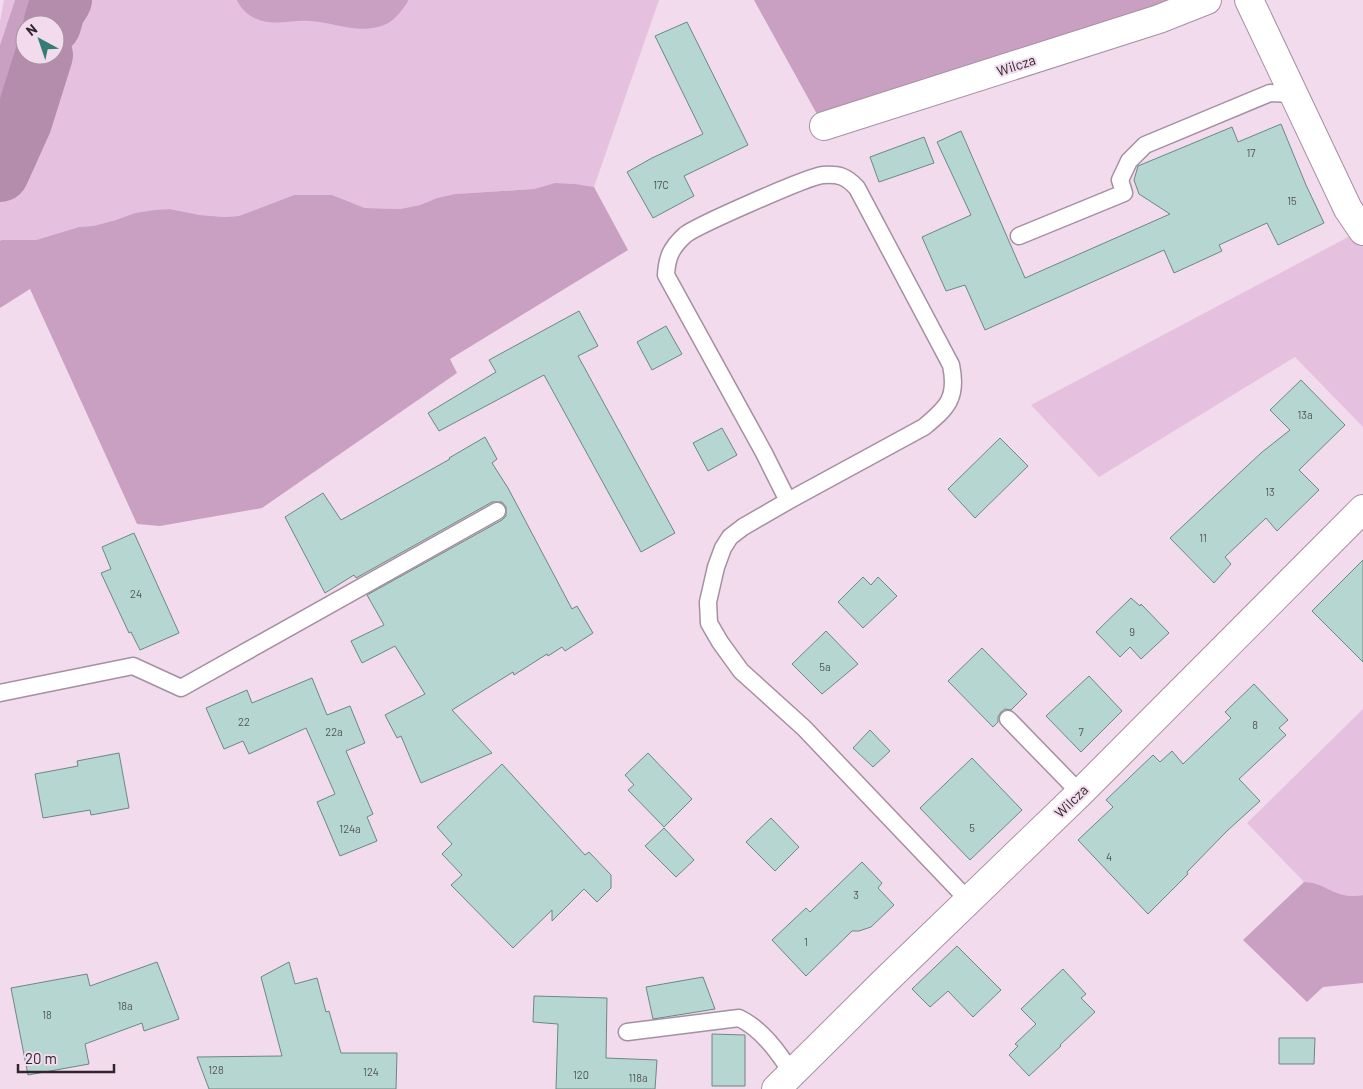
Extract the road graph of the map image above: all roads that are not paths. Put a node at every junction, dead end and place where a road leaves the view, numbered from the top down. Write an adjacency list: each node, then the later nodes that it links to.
1 (1207, 0): 4 (street, Wilcza)
2 (1249, 0): 3 (street)
3 (1293, 94): 5 (street); 6 (lane)
4 (824, 126)
5 (1363, 231)
6 (1019, 236)
7 (788, 501): 7 (lane); 13 (lane)
8 (1363, 509): 12 (street, Wilcza)
9 (497, 511): 10 (lane)
10 (0, 693)
11 (1008, 719): 12 (lane)
12 (1080, 793): 13 (street, Wilcza)
13 (969, 901): 15 (street, Wilcza)
14 (627, 1032): 15 (lane)
15 (784, 1081)

